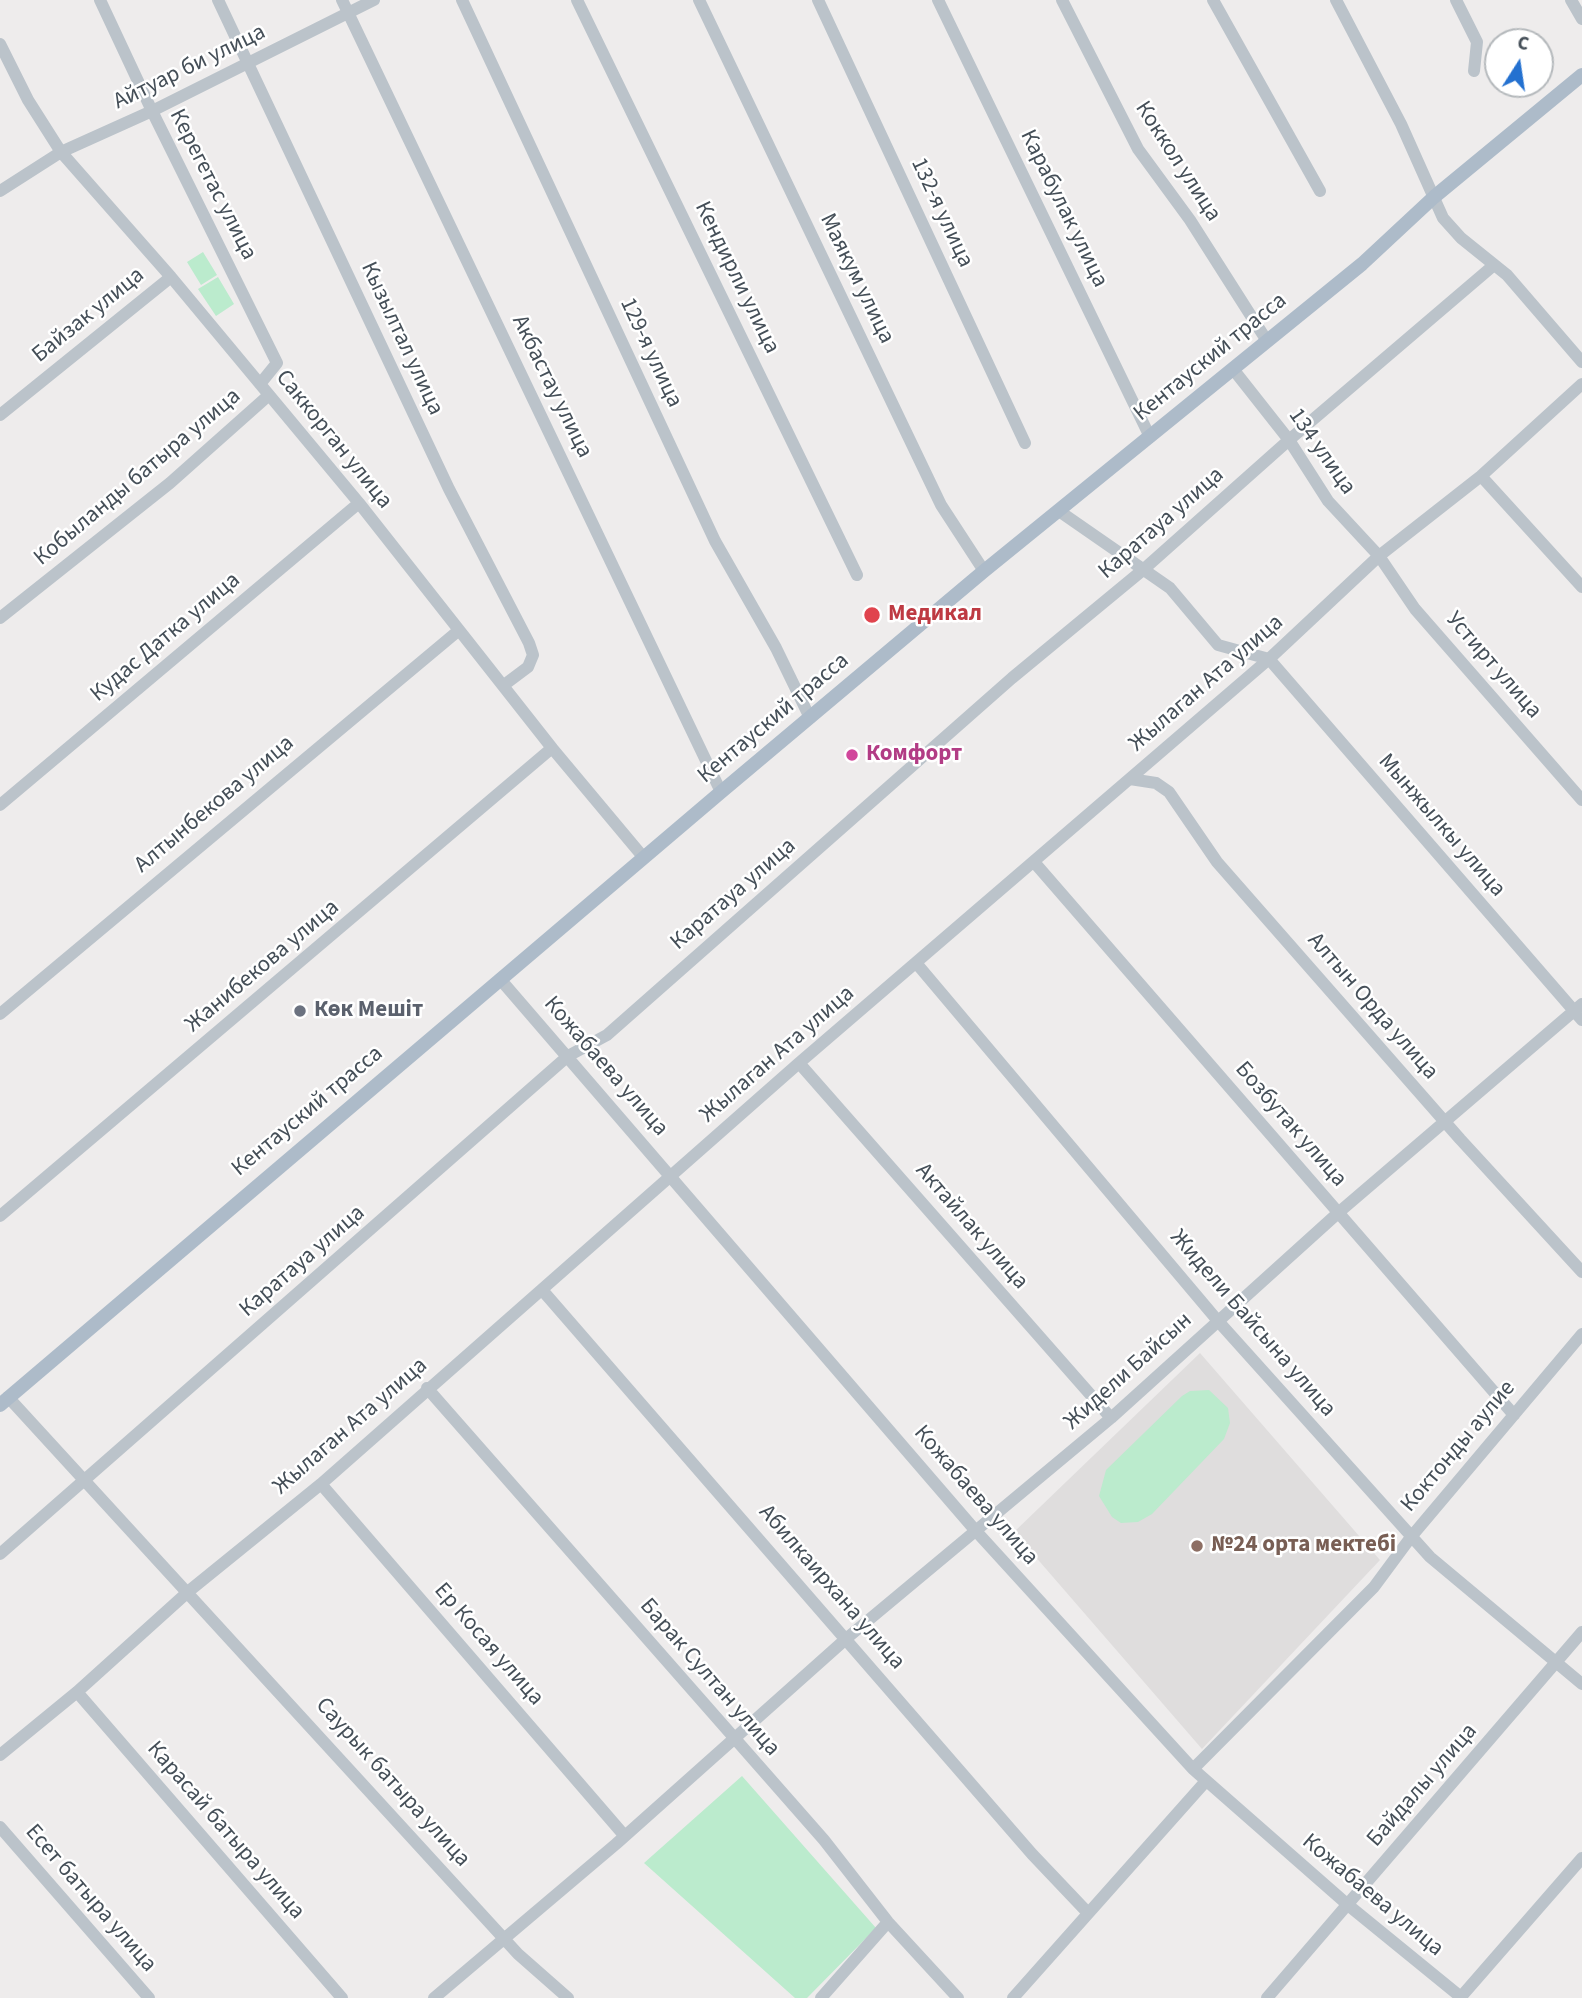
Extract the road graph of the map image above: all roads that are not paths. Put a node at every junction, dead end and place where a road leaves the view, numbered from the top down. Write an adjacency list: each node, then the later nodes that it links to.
1 (100, 0): 21 (street, Керегетас улица)
2 (218, 0): 18 (street, Кызылтал улица)
3 (342, 0): 15 (street, Акбастау улица)
4 (374, 0): 15 (street, Айтуар би улица)
5 (462, 0): 50 (street, 129-я улица)
6 (577, 0): 44 (street, Кендирли улица)
7 (699, 0): 43 (street, Маякум улица)
8 (818, 0): 37 (street, 132-я улица)
9 (938, 0): 35 (street, Карабулак улица)
10 (1062, 0): 28 (street, Коккол улица)
11 (1213, 0): 24 (street)
12 (1336, 0): 25 (street)
13 (1456, 0): 19 (street)
14 (1571, 0): 16 (street)
15 (348, 13): 18 (street, Айтуар би улица); 53 (street, Акбастау улица)
16 (1582, 19)
17 (0, 44): 22 (street, Саккорган улица)
18 (247, 64): 21 (street, Айтуар би улица); 49 (street, Кызылтал улица)
19 (1474, 71)
20 (1582, 75): 25 (main road, Кентауский трасса)
21 (152, 111): 22 (street, Айтуар би улица); 31 (street, Керегетас улица)
22 (61, 152): 23 (street, Айтуар би улица); 27 (street, Саккорган улица)
23 (0, 191)
24 (1320, 191)
25 (1434, 197): 26 (street); 28 (main road, Кентауский трасса)
26 (1494, 265): 29 (street); 36 (street, Каратауа улица)
27 (171, 277): 31 (street, Саккорган улица); 34 (street, Байзак улица)
28 (1267, 341): 30 (main road, Кентауский трасса)
29 (1582, 362)
30 (1233, 369): 35 (main road, Кентауский трасса); 36 (street, 134 улица)
31 (260, 384): 33 (street, Саккорган улица)
32 (1582, 384): 38 (street, Жылаган Ата улица)
33 (269, 395): 39 (street, Саккорган улица); 46 (street, Кобыланды батыра улица)
34 (0, 415)
35 (1150, 437): 40 (main road, Кентауский трасса)
36 (1289, 439): 41 (street, 134 улица); 42 (street, Каратауа улица)
37 (1025, 443)
38 (1481, 476): 41 (street, Жылаган Ата улица); 45 (street)
39 (359, 503): 47 (street, Саккорган улица); 55 (street, Кудас Датка улица)
40 (1059, 511): 42 (street); 43 (main road, Кентауский трасса)
41 (1379, 556): 48 (street, Жылаган Ата улица); 54 (street, Устирт улица)
42 (1144, 569): 48 (street); 62 (street, Каратауа улица)
43 (984, 571): 50 (main road, Кентауский трасса)
44 (856, 575)
45 (1582, 587)
46 (0, 618)
47 (458, 631): 49 (street, Саккорган улица); 61 (street, Алтынбекова улица)
48 (1269, 659): 52 (street, Жылаган Ата улица); 60 (street, Мынжылкы улица)
49 (504, 685): 51 (street, Саккорган улица)
50 (810, 718): 53 (main road, Кентауский трасса)
51 (552, 748): 56 (street, Саккорган улица); 67 (street, Жанибекова улица)
52 (1130, 779): 57 (street, Жылаган Ата улица); 64 (street, Алтын Орда улица)
53 (721, 792): 56 (main road, Кентауский трасса)
54 (1582, 800)
55 (0, 805)
56 (644, 858): 59 (main road, Кентауский трасса)
57 (1034, 862): 58 (street, Жылаган Ата улица); 66 (street, Бозбутак улица)
58 (917, 964): 63 (street, Жылаган Ата улица); 70 (street, Жидели Байсына улица)
59 (500, 979): 62 (street, Кожабаева улица); 73 (main road, Кентауский трасса)
60 (1579, 1011): 64 (street, Жидели Байсын)
61 (0, 1014)
62 (568, 1056): 65 (street, Кожабаева улица); 76 (street, Каратауа улица)
63 (799, 1063): 65 (street, Жылаган Ата улица); 75 (street, Актайлак улица)
64 (1445, 1122): 66 (street, Жидели Байсын); 68 (street, Алтын Орда улица)
65 (671, 1175): 69 (street, Жылаган Ата улица); 78 (street, Кожабаева улица)
66 (1338, 1213): 70 (street, Жидели Байсын); 74 (street, Бозбутак улица)
67 (0, 1216)
68 (1582, 1272)
69 (543, 1291): 72 (street, Жылаган Ата улица); 83 (street, Абилкаирхана улица)
70 (1218, 1321): 75 (street, Жидели Байсын); 79 (street, Жидели Байсына улица)
71 (1582, 1334): 74 (street, Коктонды аулие)
72 (427, 1388): 77 (street, Жылаган Ата улица); 87 (street, Барак Султан улица)
73 (4, 1401): 76 (street, Саурык батыра улица)
74 (1514, 1415): 79 (street, Коктонды аулие)
75 (1111, 1418): 78 (street, Жидели Байсын)
76 (85, 1481): 80 (street, Каратауа улица); 81 (street, Саурык батыра улица)
77 (321, 1484): 81 (street, Жылаган Ата улица); 92 (street, Ер Косая улица)
78 (975, 1530): 83 (street, Жидели Байсын); 89 (street, Кожабаева улица)
79 (1412, 1537): 84 (street, Жидели Байсына улица); 89 (street, Коктонды аулие)
80 (0, 1554)
81 (189, 1591): 86 (street, Жылаган Ата улица); 97 (street, Саурык батыра улица)
82 (1582, 1632): 84 (street, Байдалы улица)
83 (847, 1638): 87 (street, Жидели Байсын); 95 (street, Абилкаирхана улица)
84 (1556, 1662): 85 (street, Жидели Байсына улица); 94 (street, Байдалы улица)
85 (1582, 1684)
86 (77, 1692): 88 (street, Жылаган Ата улица); 99 (street, Карасай батыра улица)
87 (733, 1738): 92 (street, Жидели Байсын); 96 (street, Барак Султан улица)
88 (0, 1755)
89 (1193, 1769): 90 (street, Кожабаева улица)
90 (1206, 1781): 94 (street, Кожабаева улица); 95 (street)
91 (0, 1827): 98 (street, Есет батыра улица)
92 (624, 1835): 97 (street, Жидели Байсын)
93 (1582, 1858): 106 (street)
94 (1348, 1905): 105 (street, Байдалы улица); 106 (street, Кожабаева улица)
95 (1088, 1913): 104 (street)
96 (888, 1922): 102 (street); 103 (street, Барак Султан улица)
97 (505, 1938): 100 (street, Жидели Байсын); 101 (street, Саурык батыра улица)
98 (149, 1998)
99 (342, 1998)
100 (434, 1998)
101 (568, 1998)
102 (821, 1998)
103 (957, 1998)
104 (1013, 1998)
105 (1267, 1998)
106 (1461, 1998)

